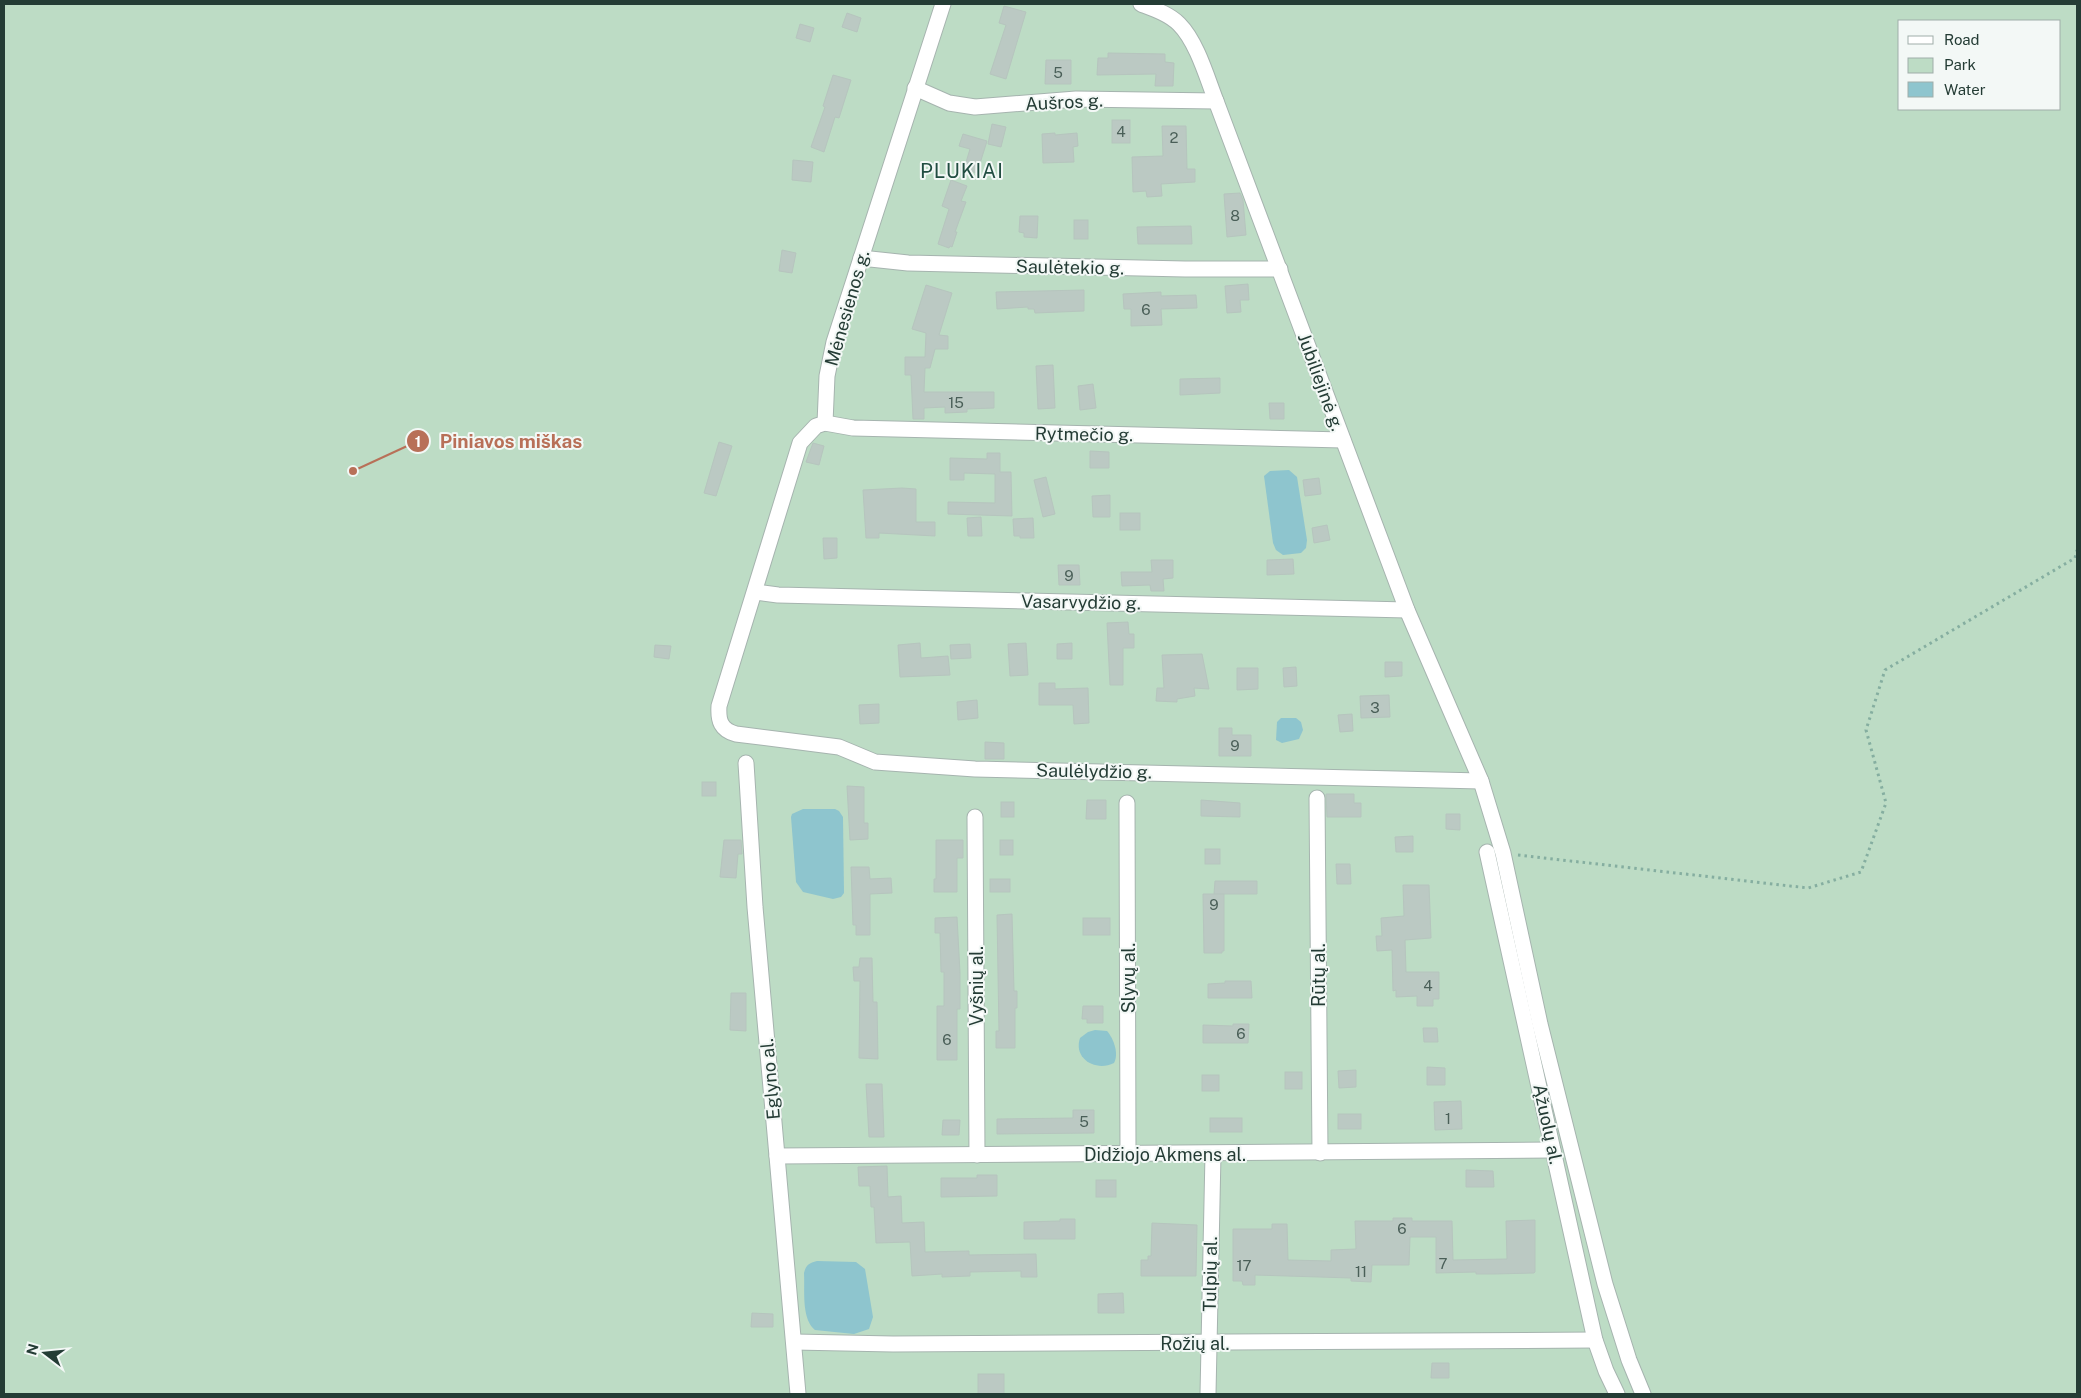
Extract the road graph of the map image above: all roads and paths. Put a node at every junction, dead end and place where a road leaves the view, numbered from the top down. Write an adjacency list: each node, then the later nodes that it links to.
1 (942, 4): 3 (street, Mėnesienos g.)
2 (1142, 4): 4 (street, Jubiliejinė g.)
3 (915, 88): 4 (street, Aušros g.); 5 (street, Mėnesienos g.)
4 (1216, 102): 6 (street, Jubiliejinė g.)
5 (861, 258): 6 (street, Saulėtekio g.); 7 (street, Mėnesienos g.)
6 (1280, 269): 8 (street, Jubiliejinė g.)
7 (825, 423): 8 (street, Rytmečio g.); 10 (street)
8 (1343, 440): 11 (street, Jubiliejinė g.)
9 (2077, 550): 18 (path)
10 (756, 592): 11 (street, Vasarvydžio g.); 13 (street, Saulėlydžio g.)
11 (1407, 610): 13 (street, Jubiliejinė g.)
12 (746, 763): 24 (street, Eglyno al.)
13 (1481, 781): 18 (street, Jubiliejinė g.)
14 (1317, 798): 20 (street, Rūtų al.)
15 (1127, 803): 21 (street, Slyvų al.)
16 (975, 817): 23 (street, Vyšnių al.)
17 (1488, 852): 19 (street, Ąžuolų al.)
18 (1503, 853): 31 (street, Jubiliejinė g.)
19 (1554, 1150): 20 (street, Didžiojo Akmens al.); 25 (street, Ąžuolų al.)
20 (1320, 1153): 22 (street, Didžiojo Akmens al.)
21 (1128, 1154): 22 (street, Didžiojo Akmens al.); 23 (street, Didžiojo Akmens al.)
22 (1213, 1154): 27 (street, Tulpių al.)
23 (977, 1155): 24 (street, Didžiojo Akmens al.)
24 (777, 1156): 26 (street, Eglyno al.)
25 (1595, 1340): 27 (street, Rožių al.); 30 (street, Ąžuolų al.)
26 (794, 1342): 27 (street, Rožių al.); 28 (street, Eglyno al.)
27 (1209, 1343): 29 (street, Tulpių al.)
28 (798, 1394)
29 (1208, 1394)
30 (1617, 1394)
31 (1643, 1394)

